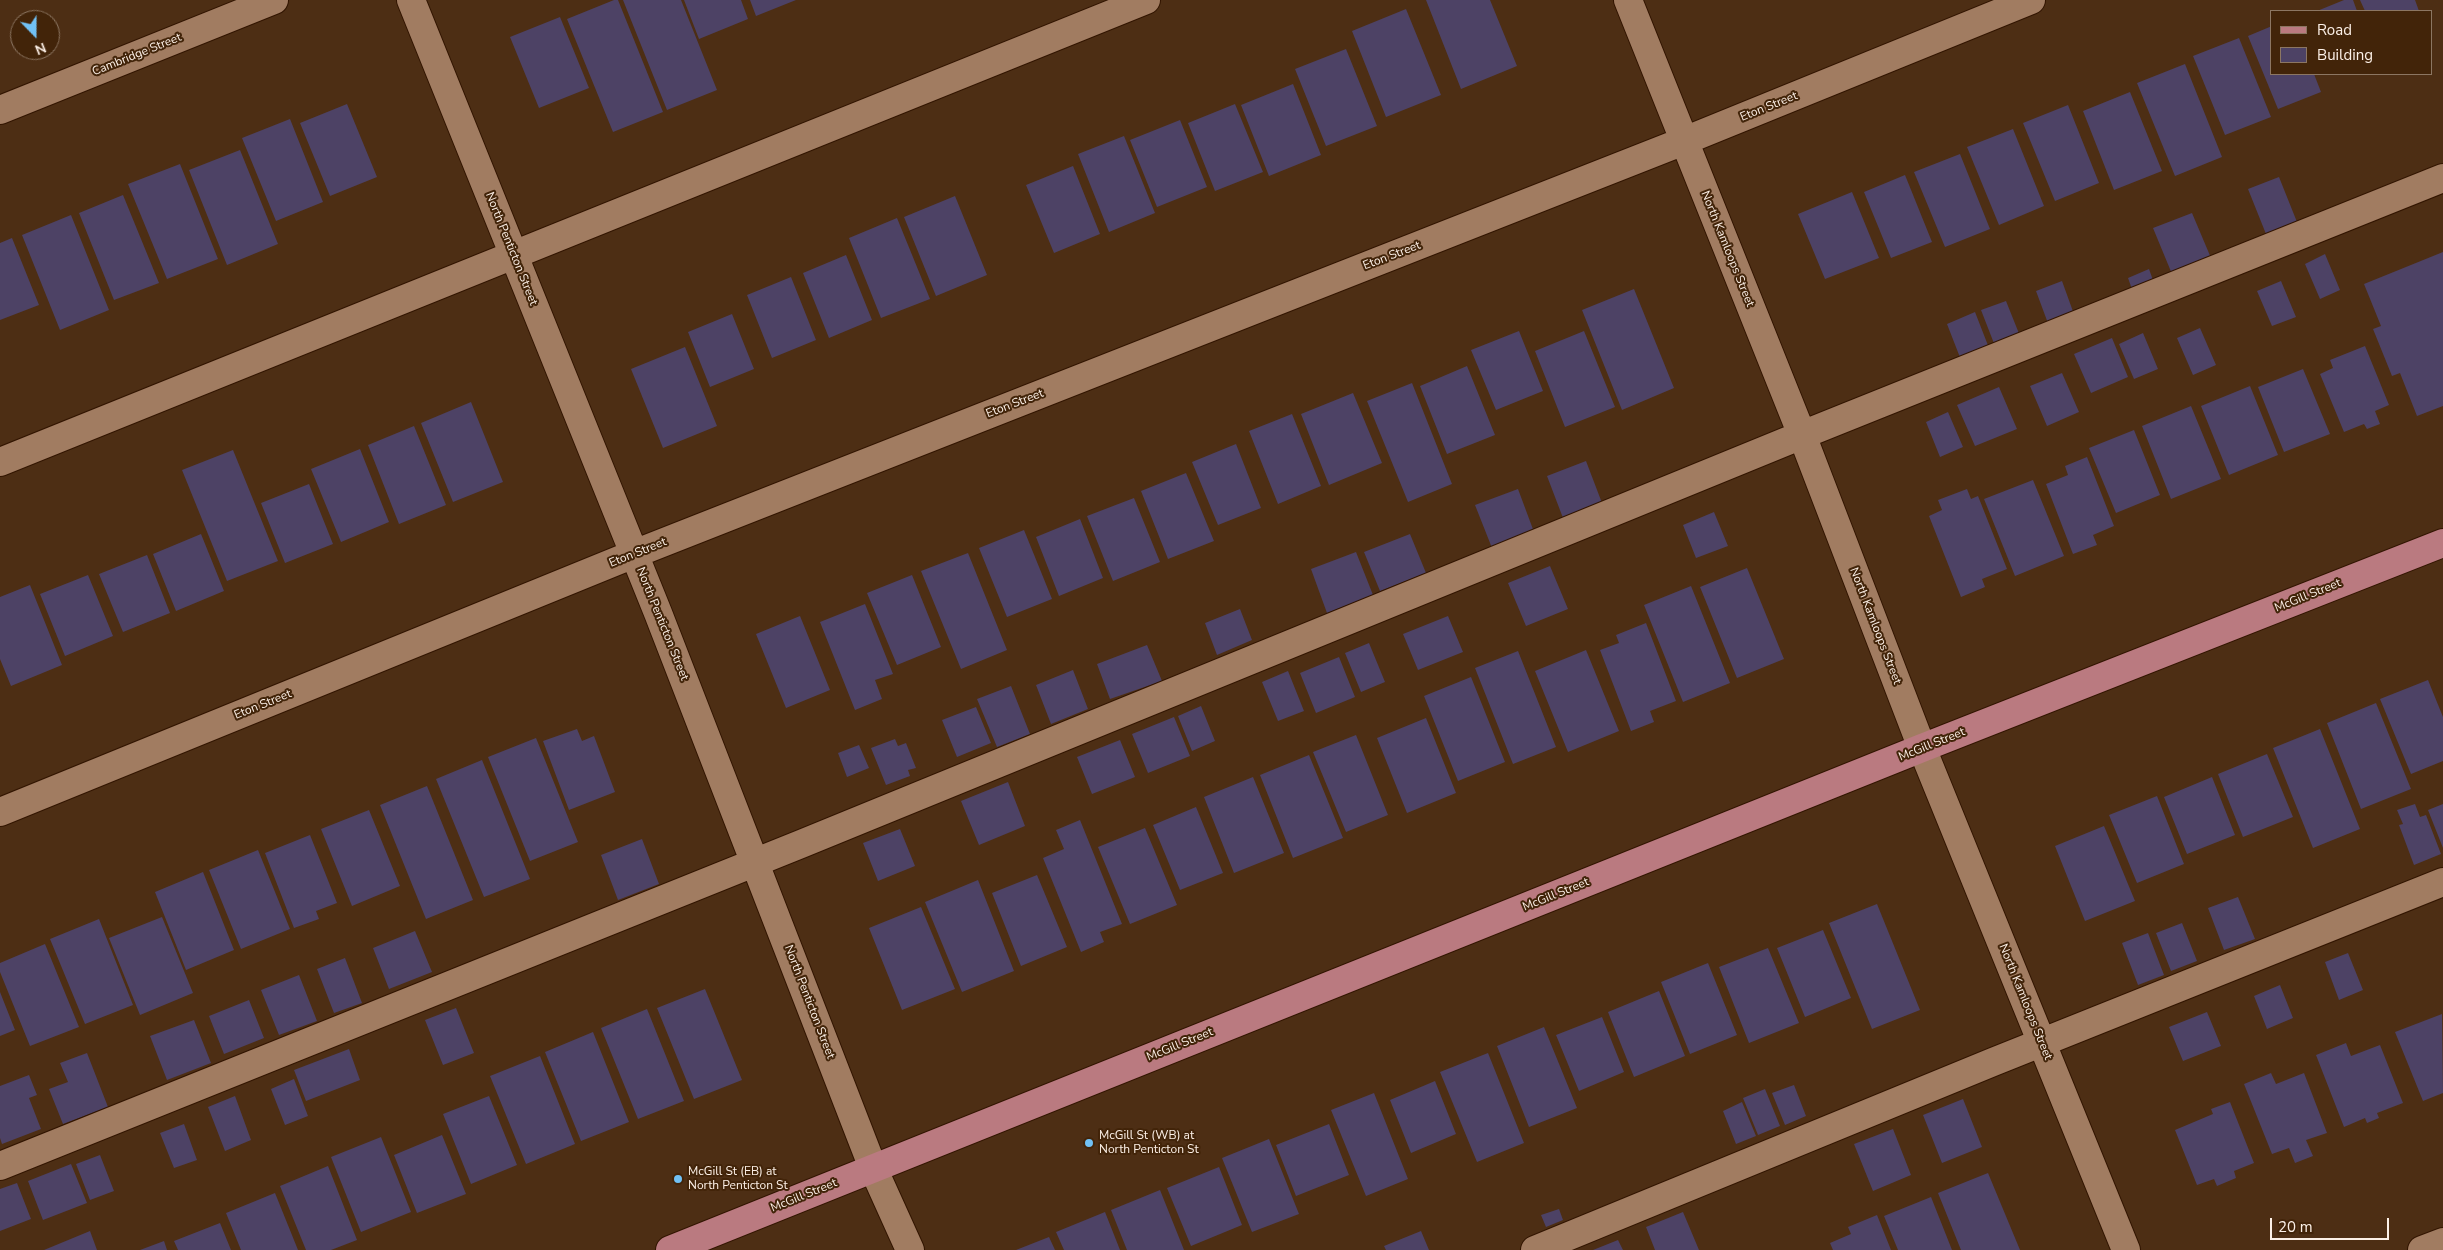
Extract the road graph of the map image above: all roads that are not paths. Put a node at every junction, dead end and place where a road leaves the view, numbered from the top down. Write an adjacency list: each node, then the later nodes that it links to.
1 (274, 0): 6 (street, Cambridge Street)
2 (411, 0): 9 (street, North Penticton Street)
3 (1146, 0): 9 (street)
4 (1628, 0): 7 (street, North Kamloops Street)
5 (2031, 0): 7 (street, Eton Street)
6 (0, 110)
7 (1684, 141): 10 (street, North Kamloops Street); 13 (street, Eton Street)
8 (2443, 178): 10 (street)
9 (514, 256): 11 (street); 13 (street, North Penticton Street)
10 (1802, 435): 14 (street, North Kamloops Street); 16 (street)
11 (0, 462)
12 (2443, 543): 14 (main road, McGill Street)
13 (634, 554): 15 (street, Eton Street); 16 (street, North Penticton Street)
14 (1922, 748): 18 (street, North Kamloops Street); 20 (main road, McGill Street)
15 (0, 812)
16 (755, 863): 19 (street); 20 (street, North Penticton Street)
17 (2443, 882): 18 (street)
18 (2042, 1042): 24 (street); 25 (street, North Kamloops Street)
19 (0, 1166)
20 (873, 1168): 22 (main road, McGill Street); 23 (street, North Penticton Street)
21 (2443, 1242): 26 (street)
22 (670, 1250)
23 (910, 1250)
24 (1535, 1250)
25 (2126, 1250)
26 (2422, 1250)

